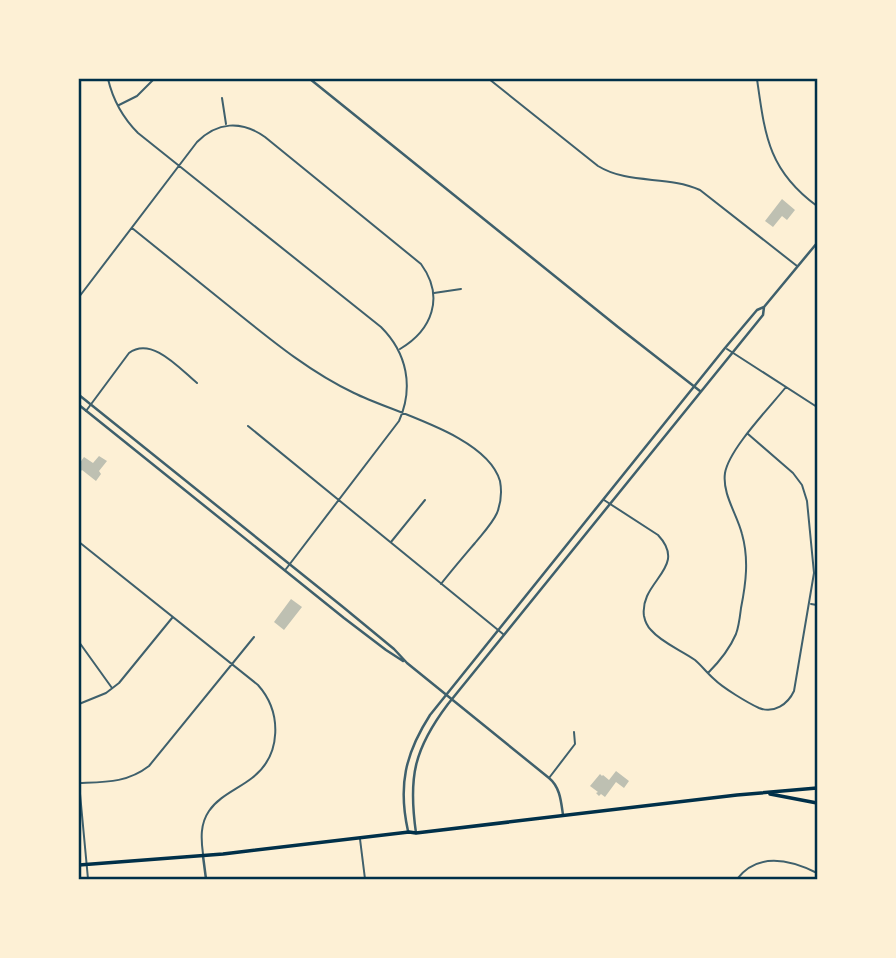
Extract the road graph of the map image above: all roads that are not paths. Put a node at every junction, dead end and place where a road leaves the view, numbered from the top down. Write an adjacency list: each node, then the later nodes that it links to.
1 (108, 79): 7 (street)
2 (154, 79): 7 (street)
3 (310, 79): 22 (street)
4 (489, 79): 13 (street)
5 (757, 79): 10 (street)
6 (222, 97): 8 (street)
7 (118, 106): 9 (street)
8 (226, 125): 9 (street); 15 (street)
9 (179, 165): 11 (street); 19 (street)
10 (817, 206)
11 (132, 228): 16 (street); 30 (street)
12 (817, 243): 13 (street)
13 (797, 267): 17 (street)
14 (461, 289): 15 (street)
15 (433, 293): 19 (street)
16 (79, 298)
17 (764, 307): 18 (street); 20 (street)
18 (725, 348): 20 (street); 22 (street)
19 (399, 350): 30 (street)
20 (732, 352): 23 (street); 24 (street)
21 (197, 383): 26 (street)
22 (694, 386): 24 (street); 33 (street)
23 (786, 387): 28 (street); 32 (street)
24 (700, 391): 36 (street)
25 (79, 395): 26 (street)
26 (90, 404): 29 (street); 39 (street)
27 (79, 405): 29 (street)
28 (817, 407)
29 (86, 411): 40 (street)
30 (402, 413): 34 (street); 41 (street)
31 (248, 426): 34 (street)
32 (748, 434): 42 (street); 51 (street)
33 (603, 499): 36 (street); 45 (street)
34 (340, 500): 38 (street); 39 (street)
35 (425, 500): 38 (street)
36 (610, 503): 46 (street); 51 (street)
37 (79, 542): 44 (street)
38 (391, 542): 41 (street)
39 (290, 565): 40 (street); 49 (street)
40 (286, 570): 49 (street)
41 (442, 584): 45 (street)
42 (810, 604): 43 (street); 51 (street)
43 (817, 605)
44 (173, 617): 50 (street); 52 (street)
45 (498, 629): 46 (street); 53 (street)
46 (504, 634): 54 (street)
47 (254, 637): 50 (street)
48 (79, 642): 52 (street)
49 (406, 662): 53 (street)
50 (232, 664): 58 (street); 68 (street)
51 (708, 673)
52 (113, 688): 55 (street)
53 (446, 694): 54 (street); 65 (street)
54 (451, 699): 57 (street); 66 (street)
55 (79, 704)
56 (575, 732): 57 (street)
57 (549, 778): 62 (street)
58 (79, 783): 64 (street)
59 (816, 789): 60 (main road)
60 (765, 793): 61 (main road); 62 (main road)
61 (817, 803)
62 (563, 815): 66 (main road)
63 (79, 832): 64 (street)
64 (84, 832): 69 (street)
65 (409, 832): 66 (main road); 67 (main road)
66 (416, 833)
67 (360, 838): 68 (main road); 74 (street)
68 (203, 856): 69 (main road); 73 (street)
69 (87, 864): 70 (main road); 72 (street)
70 (79, 865)
71 (817, 873): 75 (street); 76 (street)
72 (88, 879)
73 (205, 879)
74 (365, 879)
75 (737, 879)
76 (814, 879)

